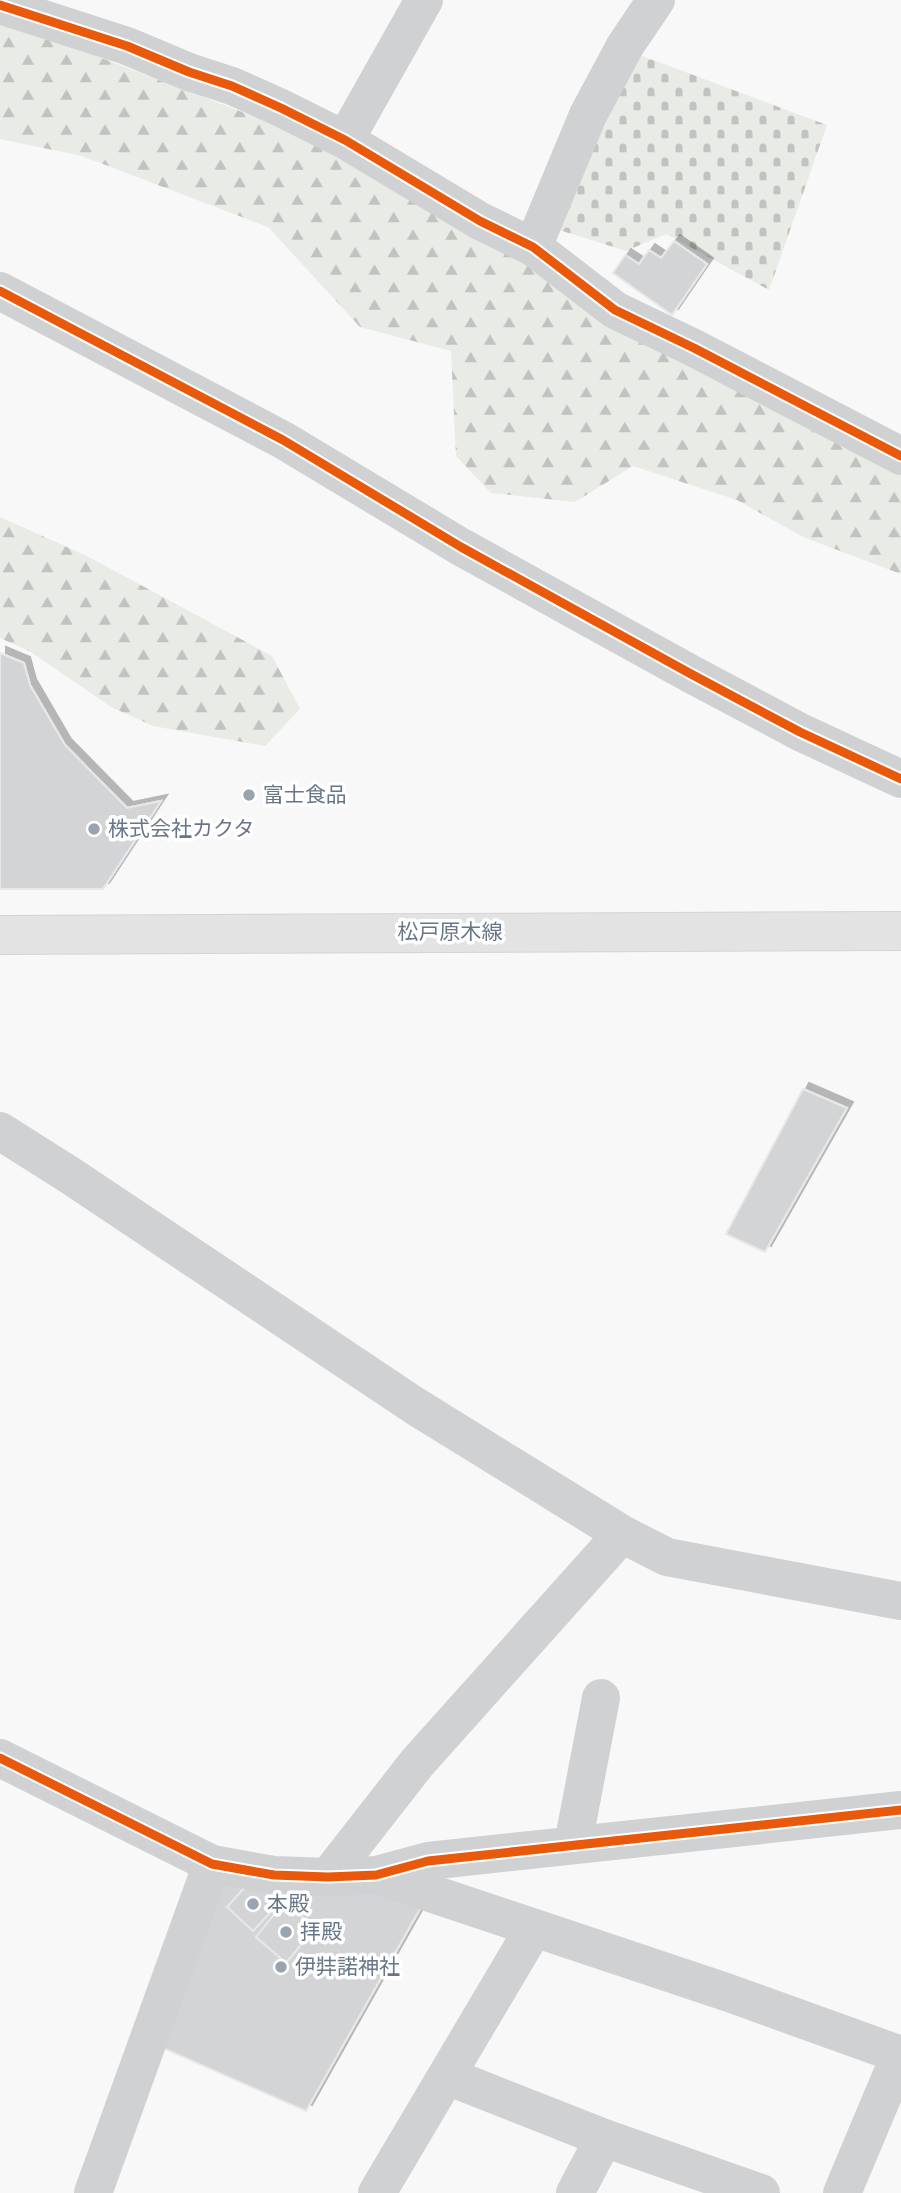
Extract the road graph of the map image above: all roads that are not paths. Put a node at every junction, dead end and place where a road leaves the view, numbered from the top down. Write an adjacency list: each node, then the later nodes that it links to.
1 (424, 0): 4 (street)
2 (656, 0): 5 (street)
3 (0, 5): 4 (street)
4 (345, 140): 5 (street)
5 (533, 247): 7 (street)
6 (0, 291): 8 (street)
7 (901, 456)
8 (901, 779)
9 (901, 930): 10 (main road, 松戸原木線)
10 (0, 935)
11 (0, 1131): 12 (street)
12 (622, 1534): 13 (street); 20 (street)
13 (901, 1601)
14 (601, 1698): 17 (street)
15 (0, 1758): 18 (street)
16 (901, 1810): 17 (street)
17 (573, 1844): 19 (street)
18 (212, 1864): 20 (street); 25 (street)
19 (376, 1875): 20 (street); 21 (street)
20 (328, 1877)
21 (534, 1928): 22 (street); 23 (street)
22 (900, 2055): 29 (street)
23 (447, 2076): 24 (street); 26 (street)
24 (604, 2138): 27 (street); 28 (street)
25 (103, 2189)
26 (377, 2193)
27 (575, 2193)
28 (761, 2193)
29 (842, 2193)

